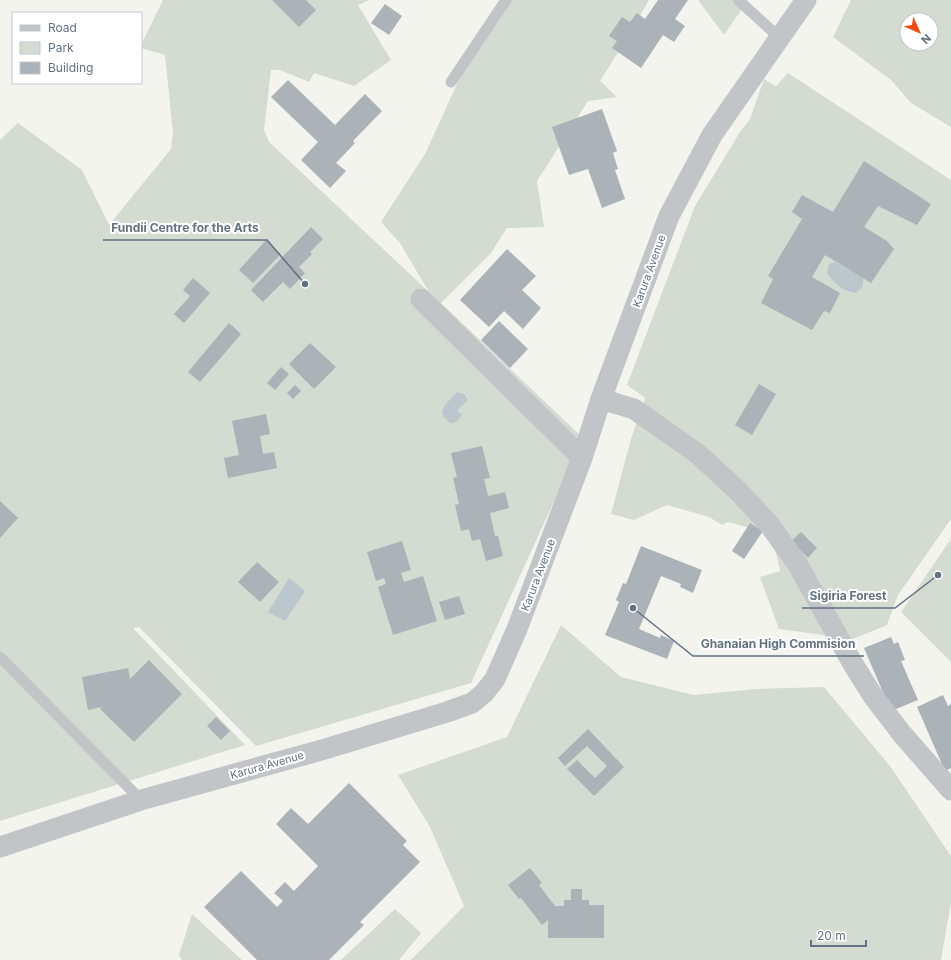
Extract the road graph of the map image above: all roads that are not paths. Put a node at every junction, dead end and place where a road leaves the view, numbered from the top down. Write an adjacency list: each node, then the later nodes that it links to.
1 (506, 0): 5 (lane)
2 (738, 0): 4 (lane)
3 (806, 0): 4 (street, Karura Avenue)
4 (780, 38): 7 (street, Karura Avenue)
5 (451, 82)
6 (421, 299): 8 (street)
7 (601, 399): 8 (street, Karura Avenue); 10 (street)
8 (582, 458): 11 (street, Karura Avenue)
9 (0, 657): 11 (lane)
10 (951, 790)
11 (141, 800): 12 (street, Karura Avenue)
12 (0, 847)

